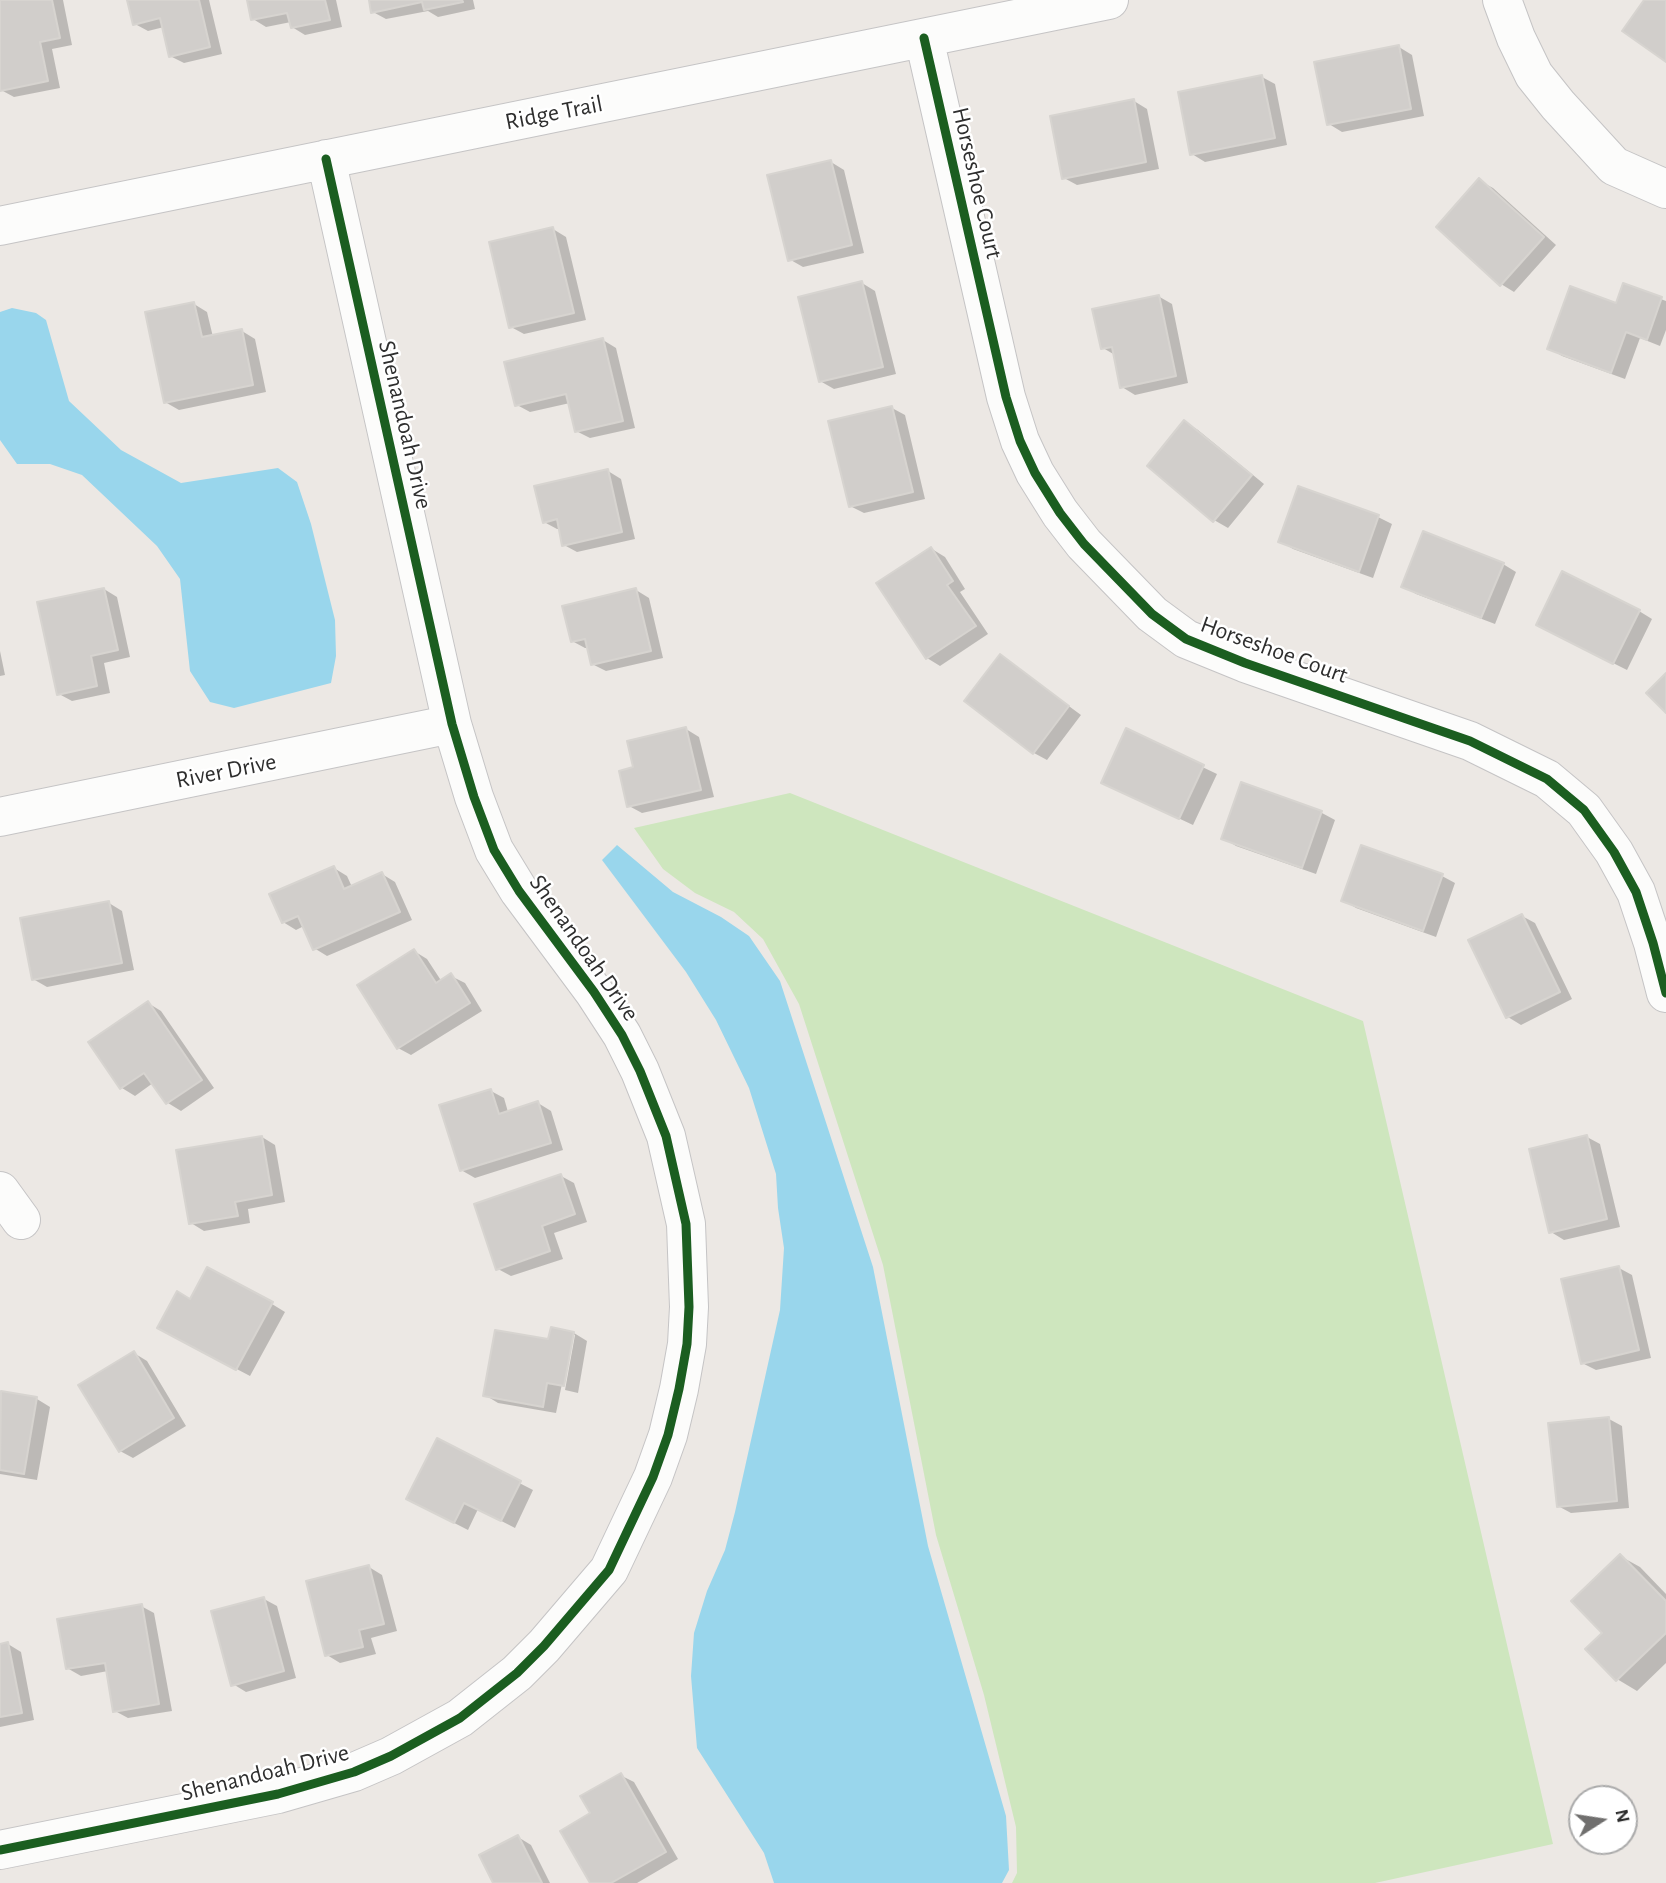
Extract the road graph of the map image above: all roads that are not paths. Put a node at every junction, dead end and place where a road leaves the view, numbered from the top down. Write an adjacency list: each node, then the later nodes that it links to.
1 (1109, 0): 3 (street, Ridge Trail)
2 (1502, 0): 5 (street)
3 (923, 38): 4 (street, Ridge Trail); 9 (street, Horseshoe Court)
4 (326, 159): 6 (street, Ridge Trail); 7 (street, Shenandoah Drive)
5 (1666, 189)
6 (0, 226)
7 (452, 724): 8 (street, River Drive); 10 (street, Shenandoah Drive)
8 (0, 817)
9 (1666, 992)
10 (0, 1850)

